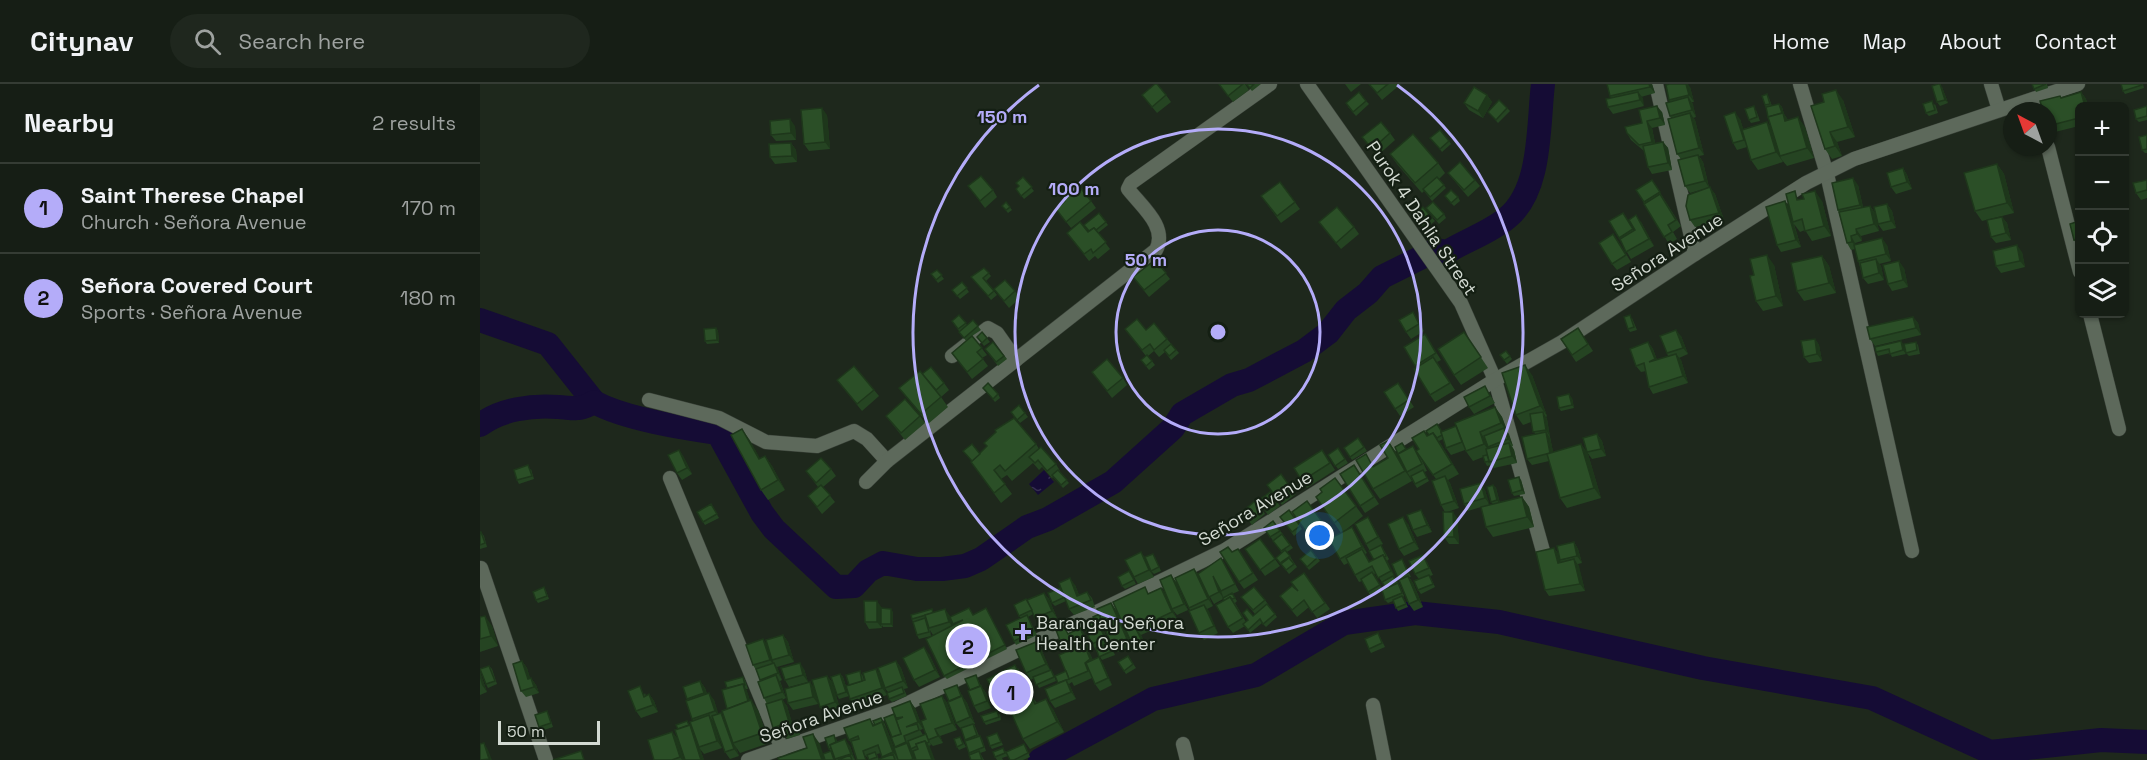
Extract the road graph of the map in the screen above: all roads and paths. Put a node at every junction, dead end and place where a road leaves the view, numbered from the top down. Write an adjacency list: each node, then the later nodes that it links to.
1 (1270, 84): 16 (street)
2 (1307, 84): 17 (street, Purok 4 Dahlia Street)
3 (1656, 84): 12 (street)
4 (1800, 84): 11 (street)
5 (1990, 84): 9 (street)
6 (2078, 84): 7 (street, Señora Avenue)
7 (2043, 102)
8 (2003, 109): 9 (street, Señora Avenue)
9 (1999, 110): 11 (street, Señora Avenue)
10 (2050, 156): 13 (street)
11 (1827, 174): 12 (street, Señora Avenue); 24 (street)
12 (1695, 254): 17 (street, Señora Avenue)
13 (2077, 264)
14 (2091, 318): 19 (street)
15 (952, 356): 16 (street)
16 (1016, 360): 20 (street)
17 (1495, 380): 23 (street, Purok 4 Dahlia Street); 28 (street, Señora Avenue)
18 (649, 400): 20 (street)
19 (2119, 429)
20 (887, 461): 22 (street)
21 (670, 478): 28 (street)
22 (866, 482)
23 (1543, 550)
24 (1912, 550)
25 (481, 568): 29 (street)
26 (1373, 705): 32 (street)
27 (1183, 744): 31 (street)
28 (782, 749): 30 (street, Señora Avenue)
29 (546, 760)
30 (748, 760)
31 (1187, 760)
32 (1384, 760)

